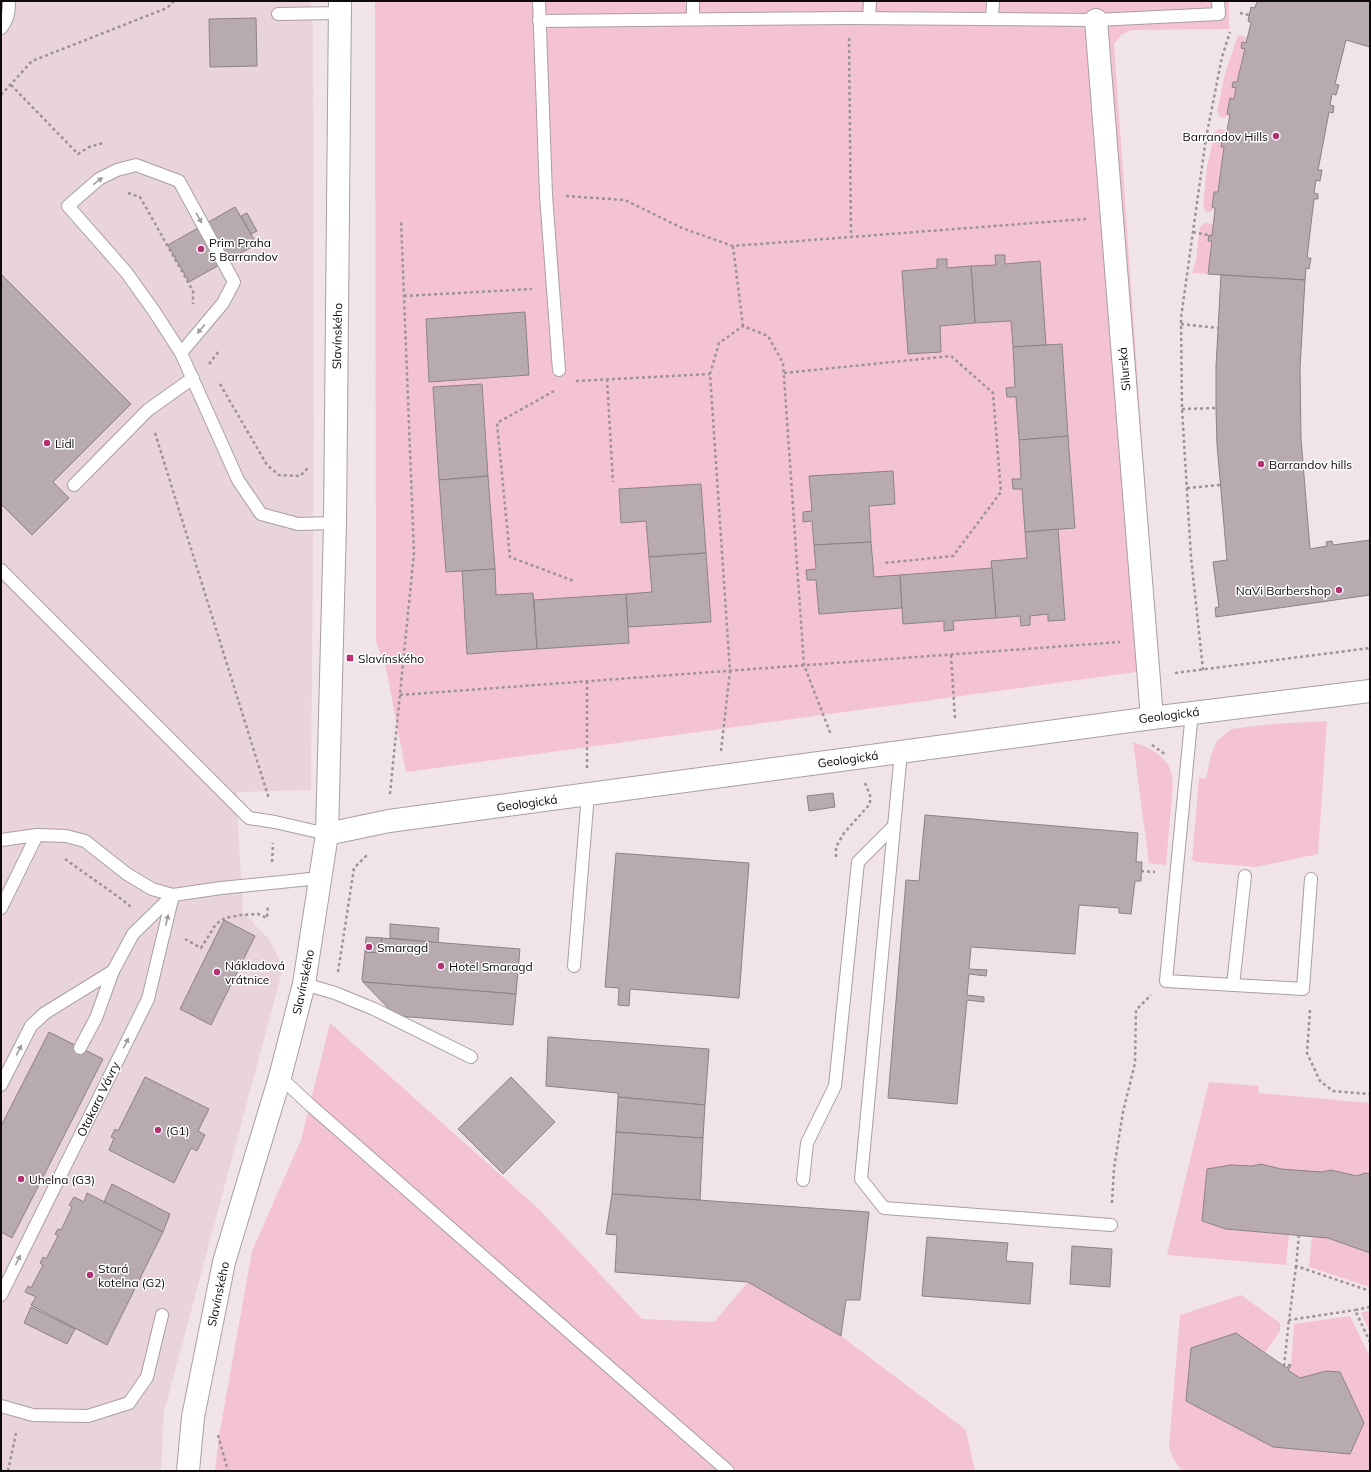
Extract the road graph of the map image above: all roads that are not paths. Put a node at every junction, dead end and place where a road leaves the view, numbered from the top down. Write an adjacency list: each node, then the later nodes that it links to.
1 (9, 1): 14 (lane)
2 (539, 1): 13 (lane)
3 (693, 1): 11 (lane)
4 (870, 1): 9 (lane)
5 (993, 1): 10 (lane)
6 (1218, 1): 12 (lane)
7 (340, 7): 8 (lane); 19 (street, Slavínského)
8 (278, 14)
9 (869, 18): 10 (lane); 11 (lane)
10 (992, 19): 12 (lane)
11 (693, 20): 13 (lane)
12 (1096, 20): 23 (street, Silurská)
13 (539, 21): 16 (lane)
14 (1, 28)
15 (181, 353): 15 (lane, one-way to 15); 17 (lane)
16 (558, 370)
17 (193, 378): 18 (lane); 19 (lane)
18 (74, 485)
19 (335, 524): 27 (street, Slavínského)
20 (1, 570): 27 (lane)
21 (1370, 691): 22 (street, Geologická)
22 (1192, 712): 23 (street, Geologická); 38 (lane)
23 (1152, 718): 24 (street, Geologická)
24 (901, 752): 25 (street, Geologická); 26 (lane)
25 (588, 794): 27 (street, Geologická); 35 (lane)
26 (894, 826): 43 (lane); 44 (lane)
27 (327, 834): 31 (street, Slavínského)
28 (37, 835): 29 (lane); 33 (lane); 34 (lane)
29 (1, 840)
30 (1245, 876): 38 (lane)
31 (320, 878): 33 (lane); 37 (street, Slavínského)
32 (1311, 879): 38 (lane)
33 (173, 895): 36 (lane); 45 (lane, Otakara Vávry, one-way to 33)
34 (1, 908)
35 (574, 966)
36 (113, 971): 39 (lane); 42 (lane, one-way to 36)
37 (304, 984): 40 (lane); 41 (street, Slavínského)
38 (1233, 985)
39 (80, 1048)
40 (471, 1057)
41 (280, 1077): 48 (street, Slavínského); 49 (lane)
42 (1, 1085)
43 (804, 1180)
44 (1112, 1225)
45 (1, 1294)
46 (162, 1316): 47 (lane)
47 (1, 1406)
48 (188, 1471)
49 (728, 1471)

